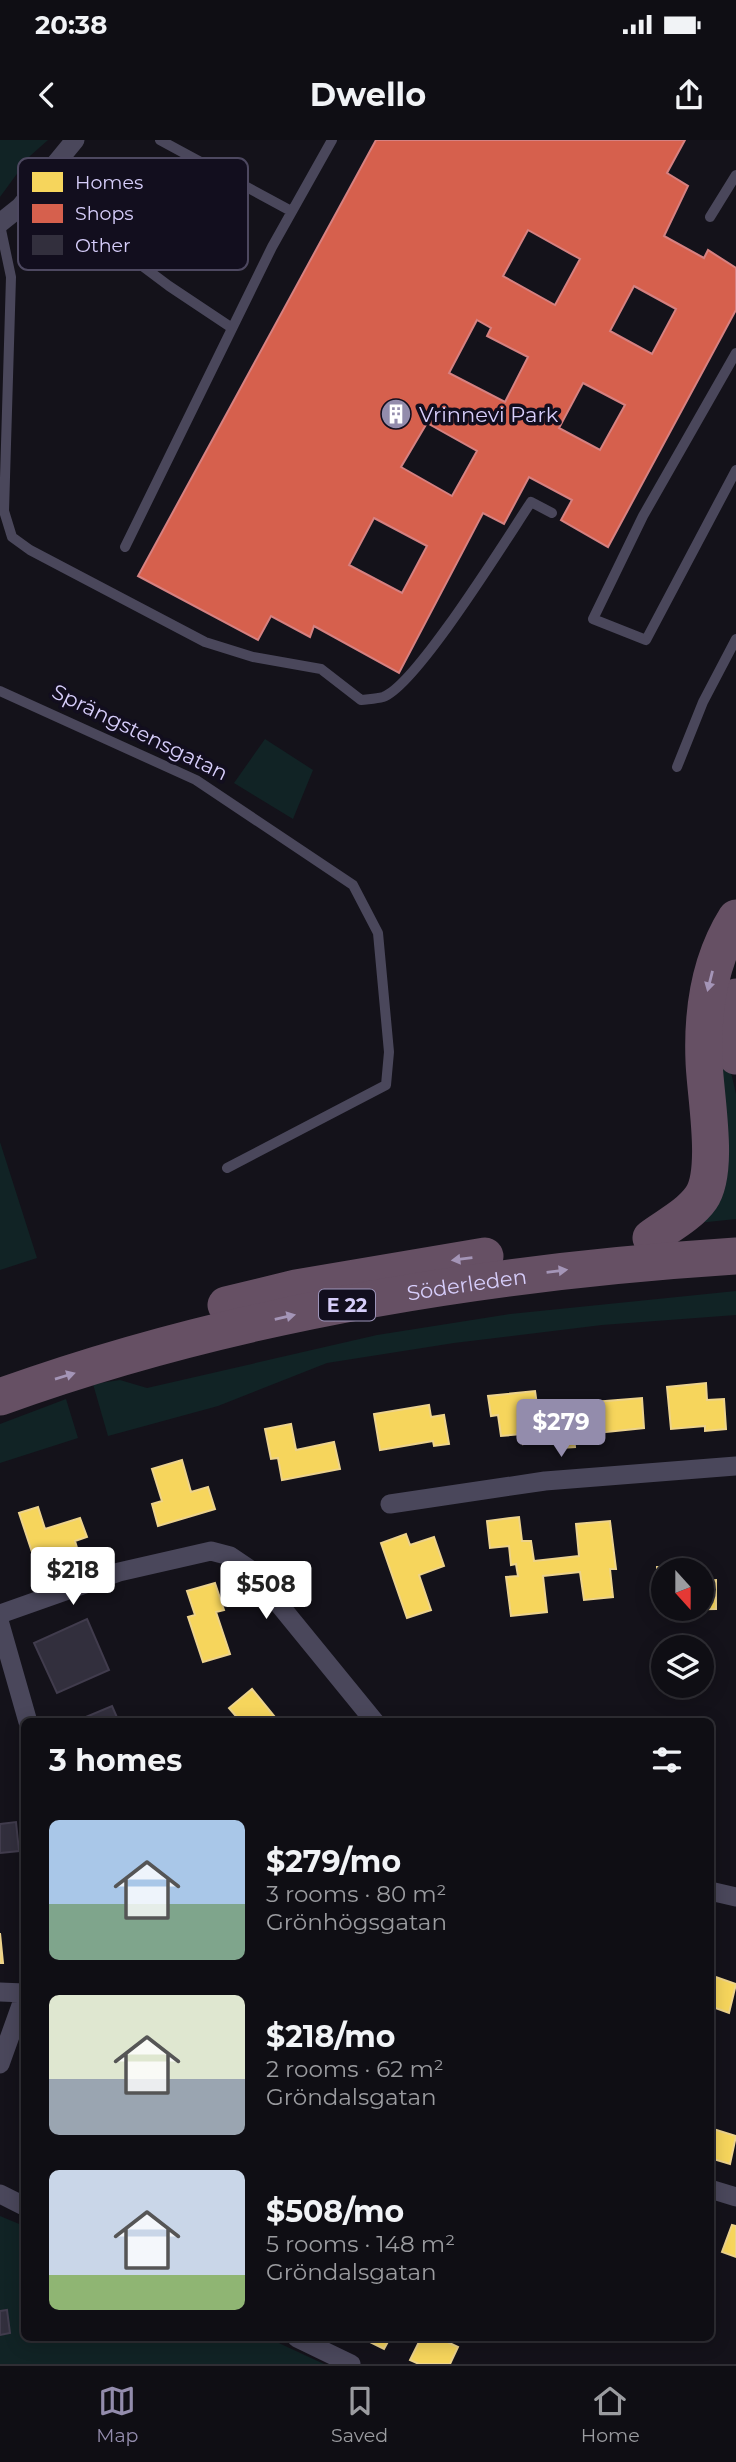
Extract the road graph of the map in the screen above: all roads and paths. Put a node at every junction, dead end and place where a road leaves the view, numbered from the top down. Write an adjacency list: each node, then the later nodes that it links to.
1 (75, 140): 4 (street)
2 (160, 140): 5 (lane)
3 (332, 140): 9 (lane)
4 (61, 158)
5 (193, 158)
6 (736, 174): 10 (lane)
7 (248, 188): 9 (lane)
8 (18, 208): 11 (street)
9 (291, 211): 13 (lane)
10 (710, 217)
11 (0, 224): 16 (lane)
12 (149, 270): 13 (lane)
13 (232, 328): 17 (lane)
14 (736, 353): 15 (lane)
15 (736, 470)
16 (552, 513)
17 (125, 547)
18 (736, 639): 20 (lane)
19 (0, 691): 24 (lane, Sprängstensgatan)
20 (677, 767)
21 (736, 918): 26 (highway, one-way to 26)
22 (736, 998): 23 (highway)
23 (736, 1056)
24 (227, 1168)
25 (736, 1231): 26 (highway, Söderleden / E 22)
26 (651, 1238): 28 (highway, Söderleden / E 22, one-way to 28)
27 (736, 1256): 29 (highway, Söderleden / E 22, one-way to 27)
28 (0, 1371)
29 (0, 1397)
30 (736, 1466): 31 (street)
31 (390, 1504)
32 (0, 1614): 35 (street)
33 (0, 1624): 34 (street)
34 (27, 1718)
35 (372, 1718)
36 (714, 1892): 37 (street)
37 (736, 1897)
38 (0, 1992): 39 (street)
39 (21, 1995)
40 (21, 2004): 41 (street)
41 (0, 2064)
42 (714, 2190): 44 (street)
43 (0, 2194): 45 (street)
44 (736, 2197)
45 (21, 2204)
46 (303, 2341): 47 (street)
47 (351, 2364)

